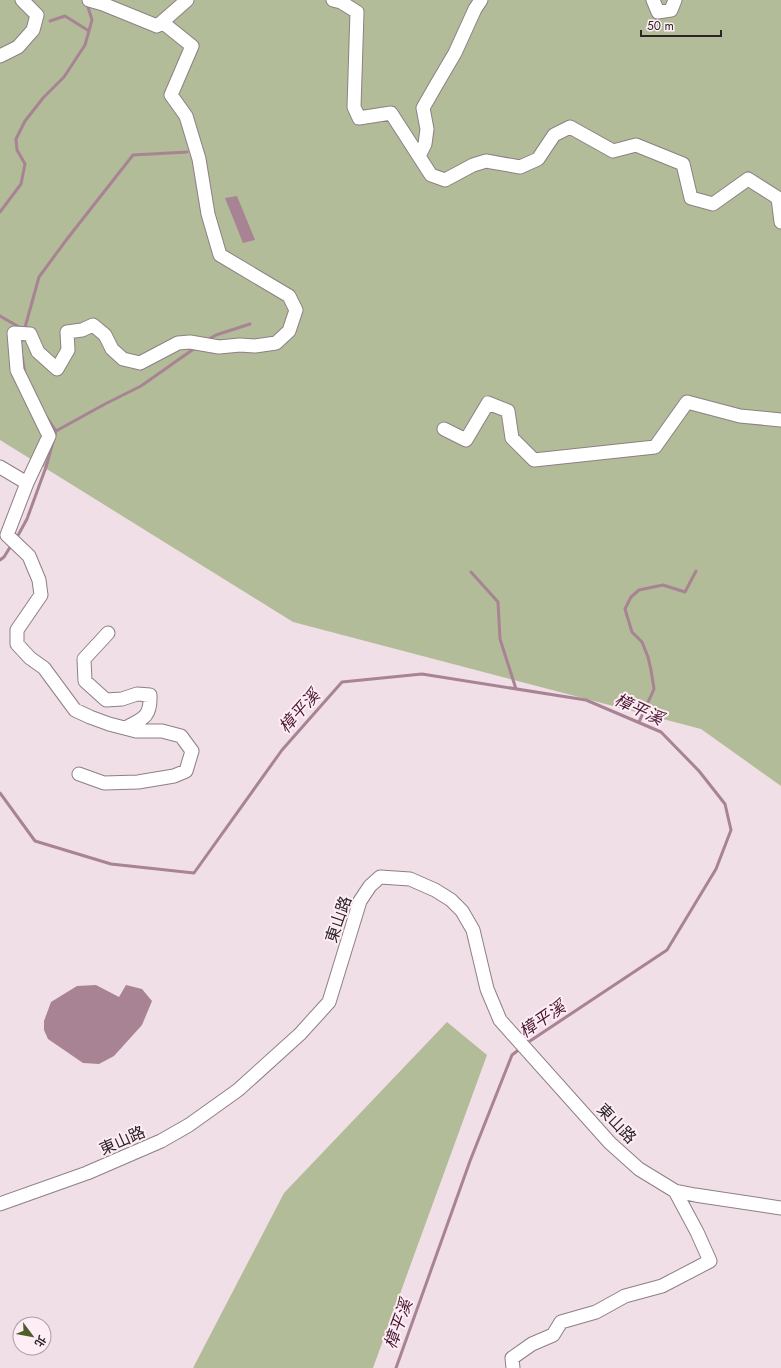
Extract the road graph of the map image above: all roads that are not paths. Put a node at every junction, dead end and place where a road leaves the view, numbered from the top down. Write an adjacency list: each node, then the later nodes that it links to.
1 (22, 0): 9 (street)
2 (187, 0): 8 (street)
3 (333, 0): 10 (street)
4 (481, 0): 10 (street)
5 (653, 0): 6 (street)
6 (674, 0)
7 (91, 1): 8 (street)
8 (162, 22): 15 (street)
9 (0, 56)
10 (419, 156): 11 (street)
11 (781, 222)
12 (781, 420): 13 (street)
13 (444, 429)
14 (0, 467): 15 (street)
15 (27, 483): 17 (street)
16 (108, 633): 17 (street)
17 (125, 728): 18 (street)
18 (80, 774)
19 (675, 1191): 20 (street, 東山路); 21 (street, 東山路); 22 (street)
20 (0, 1204)
21 (781, 1208)
22 (513, 1368)

